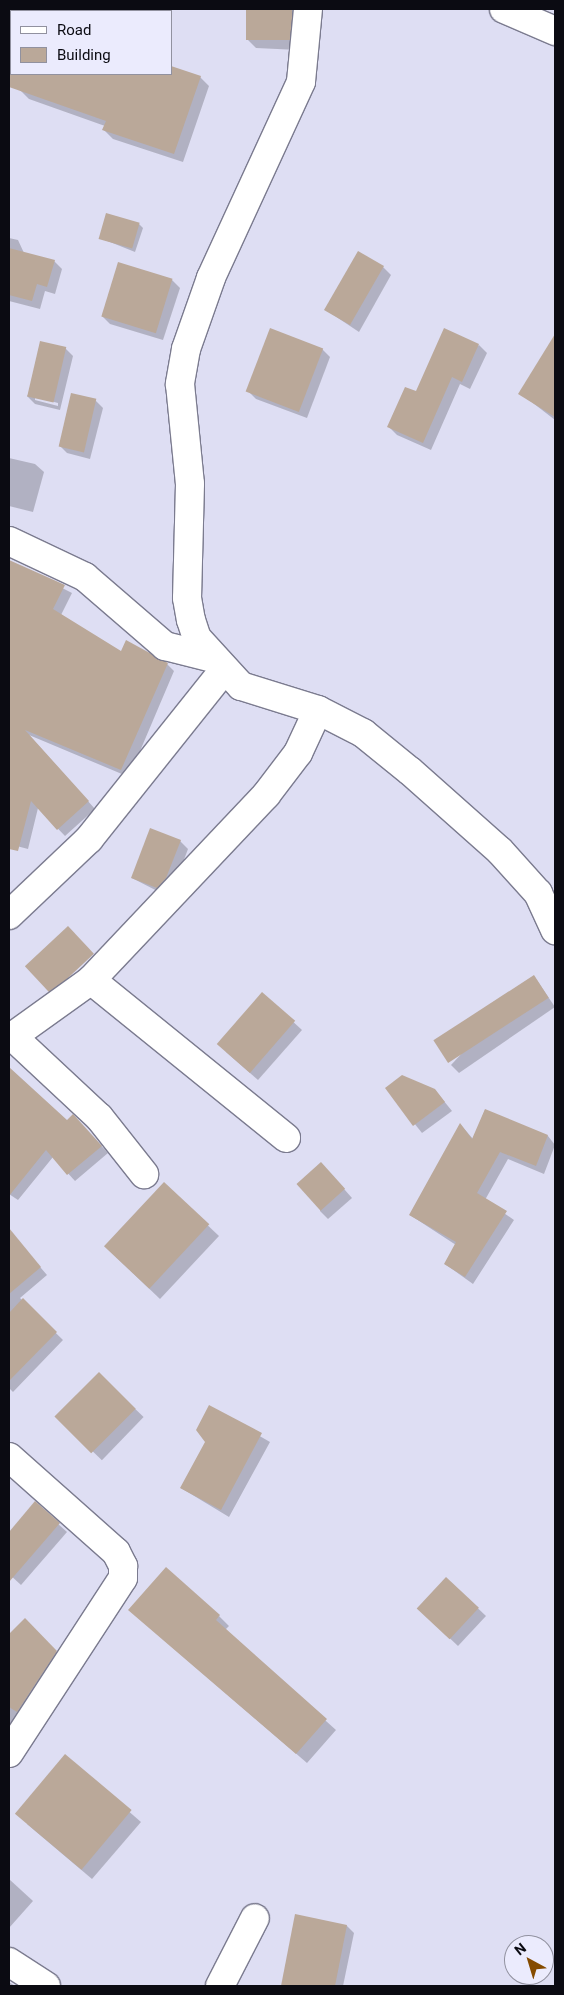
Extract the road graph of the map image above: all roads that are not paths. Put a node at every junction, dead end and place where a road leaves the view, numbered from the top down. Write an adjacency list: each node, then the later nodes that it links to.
1 (308, 9): 5 (street)
2 (504, 9): 3 (street)
3 (555, 31)
4 (9, 541): 5 (street)
5 (218, 664): 6 (street); 7 (street)
6 (318, 710): 8 (street); 9 (street)
7 (9, 915)
8 (555, 930)
9 (91, 980): 10 (street); 11 (street)
10 (10, 1037): 12 (street)
11 (286, 1138)
12 (144, 1174)
13 (9, 1457): 14 (street)
14 (9, 1753)
15 (255, 1918): 18 (street)
16 (9, 1962): 17 (street)
17 (46, 1986)
18 (220, 1986)

